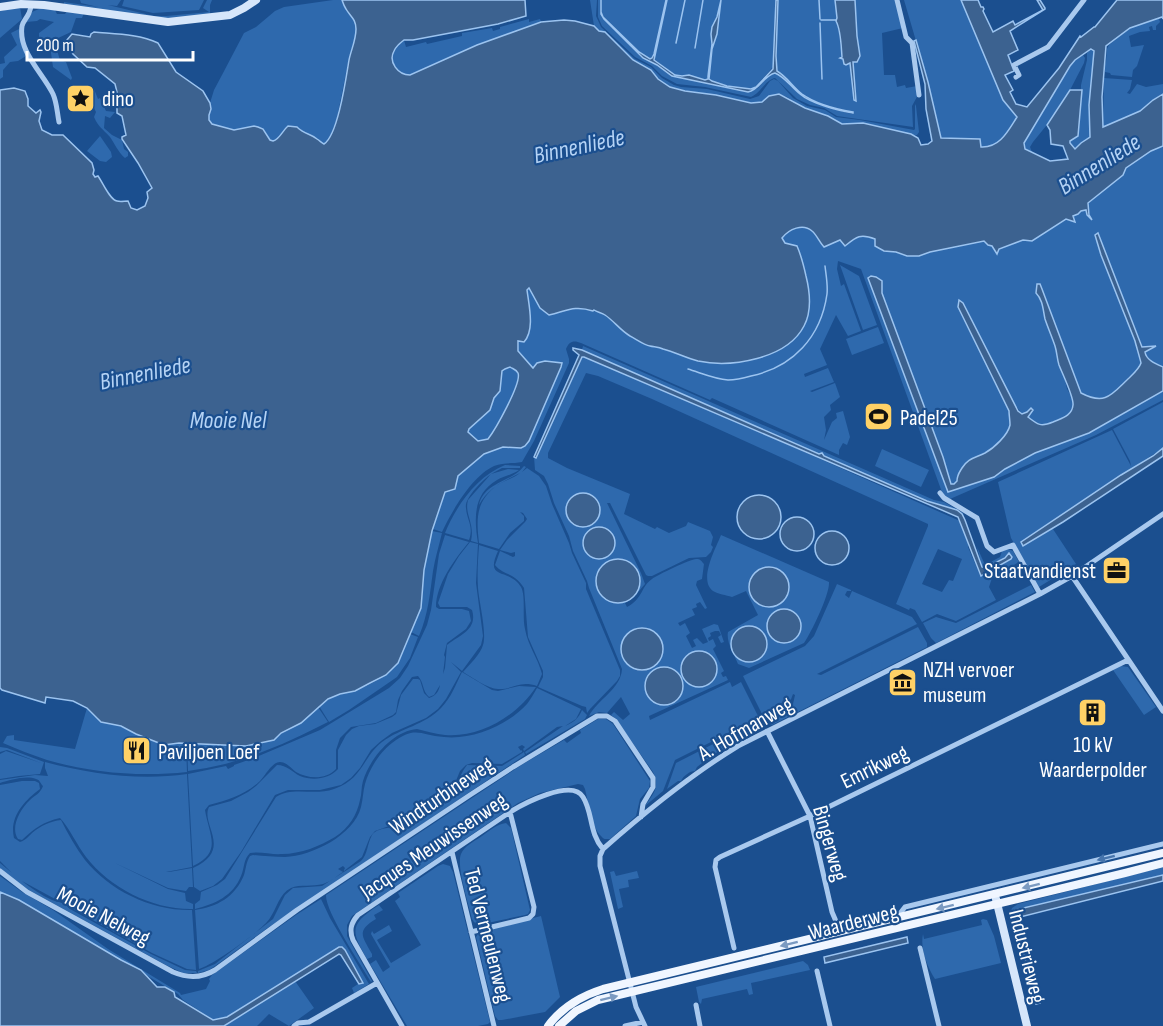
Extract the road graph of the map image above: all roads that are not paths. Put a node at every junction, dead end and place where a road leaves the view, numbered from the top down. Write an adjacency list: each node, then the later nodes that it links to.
1 (256, 0): 4 (street)
2 (897, 0): 7 (street)
3 (1084, 0): 6 (street)
4 (32, 4): 5 (street); 8 (street)
5 (0, 7)
6 (1016, 77)
7 (919, 94)
8 (59, 122)
9 (940, 493): 12 (street)
10 (1163, 514): 11 (street, A. Hofmanweg)
11 (1072, 576): 12 (street, A. Hofmanweg); 13 (street)
12 (1040, 594): 15 (street, A. Hofmanweg)
13 (1128, 660): 14 (street); 17 (street, Emrikweg)
14 (1163, 711)
15 (767, 730): 17 (street, Bingerweg); 18 (street, A. Hofmanweg)
16 (510, 812): 20 (street, Jacques Meuwissenweg); 21 (street, Jacques Meuwissenweg); 29 (street)
17 (810, 816): 28 (street, Bingerweg); 30 (street, Emrikweg)
18 (641, 817): 20 (street, A. Hofmanweg); 33 (street, Windturbineweg)
19 (1163, 844): 27 (street, Waarderweg, one-way to 27)
20 (603, 849): 35 (street)
21 (452, 852): 29 (street, Ted Vermeulenweg); 34 (street, Jacques Meuwissenweg)
22 (1163, 853): 25 (main road, Waarderweg, one-way to 25)
23 (1163, 863): 26 (main road, Waarderweg)
24 (0, 872): 33 (street, Mooie Nelweg)
25 (995, 895): 26 (street, Industrieweg); 27 (main road, Waarderweg, one-way to 27)
26 (997, 904): 36 (main road, Waarderweg); 48 (street, Industrieweg)
27 (895, 919): 28 (main road, Waarderweg)
28 (845, 930): 35 (main road, Waarderweg, one-way to 35)
29 (471, 932): 41 (street, Ted Vermeulenweg)
30 (735, 948)
31 (920, 948): 47 (street)
32 (817, 971): 46 (street)
33 (197, 976)
34 (377, 983): 39 (street); 40 (street, Jacques Meuwissenweg)
35 (630, 983): 36 (street); 42 (main road, Waarderweg)
36 (633, 992): 38 (street); 43 (main road, Waarderweg, one-way to 36)
37 (696, 1005): 45 (street)
38 (644, 1024): 44 (street)
39 (294, 1026)
40 (402, 1026)
41 (494, 1026)
42 (548, 1026)
43 (559, 1026)
44 (625, 1026)
45 (700, 1026)
46 (830, 1026)
47 (939, 1026)
48 (1027, 1026)

